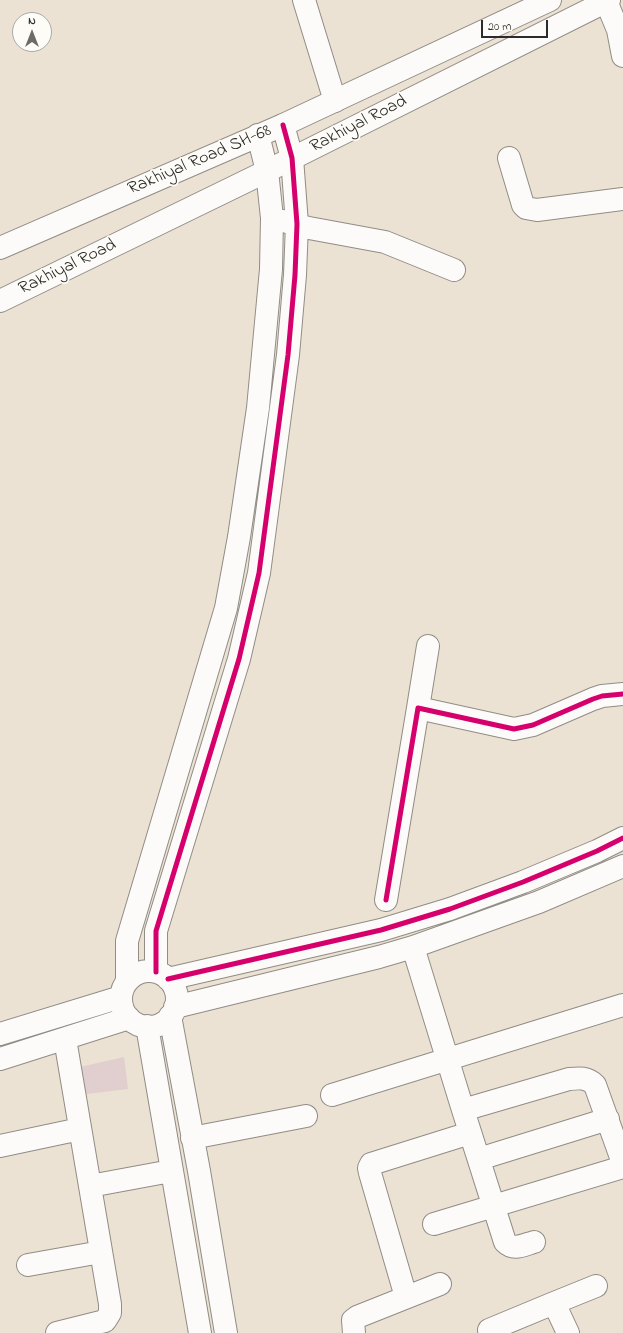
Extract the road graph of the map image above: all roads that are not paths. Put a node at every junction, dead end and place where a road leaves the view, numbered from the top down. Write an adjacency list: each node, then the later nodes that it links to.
1 (304, 0): 5 (street)
2 (550, 0): 5 (street, Rakhiyal Road SH-68)
3 (608, 1): 4 (street); 8 (street, Rakhiyal Road)
4 (623, 56)
5 (335, 101): 6 (street, Rakhiyal Road SH-68)
6 (283, 125): 7 (street, Rakhiyal Road SH-68); 8 (street)
7 (258, 136): 10 (street); 14 (street, Rakhiyal Road SH-68)
8 (292, 158): 10 (street, Rakhiyal Road); 13 (street)
9 (509, 158): 11 (street)
10 (268, 171): 12 (street); 16 (street, Rakhiyal Road)
11 (623, 199)
12 (272, 218): 13 (street); 26 (street)
13 (297, 224): 15 (street); 25 (street)
14 (0, 248)
15 (454, 270)
16 (0, 301)
17 (428, 646): 19 (street)
18 (623, 694): 19 (street)
19 (418, 708): 23 (street)
20 (623, 838): 21 (street)
21 (597, 851): 22 (street); 25 (street)
22 (616, 870): 24 (street)
23 (386, 900)
24 (414, 947): 28 (street); 33 (street)
25 (162, 976): 26 (street); 28 (street)
26 (124, 989): 29 (street); 30 (street)
27 (623, 1005): 33 (street)
28 (172, 1011): 29 (street); 40 (street)
29 (138, 1022): 31 (street); 45 (street)
30 (0, 1034)
31 (65, 1038): 32 (street); 38 (street)
32 (0, 1059)
33 (448, 1059): 34 (street); 35 (street)
34 (332, 1095)
35 (463, 1110): 37 (street); 39 (street)
36 (306, 1116): 40 (street)
37 (608, 1119): 42 (street); 43 (street)
38 (80, 1129): 41 (street); 46 (street)
39 (470, 1133): 42 (street); 54 (street)
40 (192, 1138): 59 (street)
41 (0, 1146)
42 (478, 1159): 47 (street)
43 (623, 1163)
44 (623, 1166): 47 (street)
45 (171, 1171): 46 (street); 58 (street)
46 (90, 1186): 50 (street)
47 (493, 1207): 48 (street); 49 (street)
48 (434, 1224)
49 (534, 1242)
50 (101, 1252): 51 (street); 57 (street)
51 (28, 1265)
52 (440, 1284): 54 (street)
53 (596, 1286): 55 (street)
54 (406, 1297): 60 (street)
55 (554, 1304): 56 (street); 61 (street)
56 (489, 1330)
57 (57, 1333)
58 (200, 1333)
59 (226, 1333)
60 (354, 1333)
61 (568, 1333)

